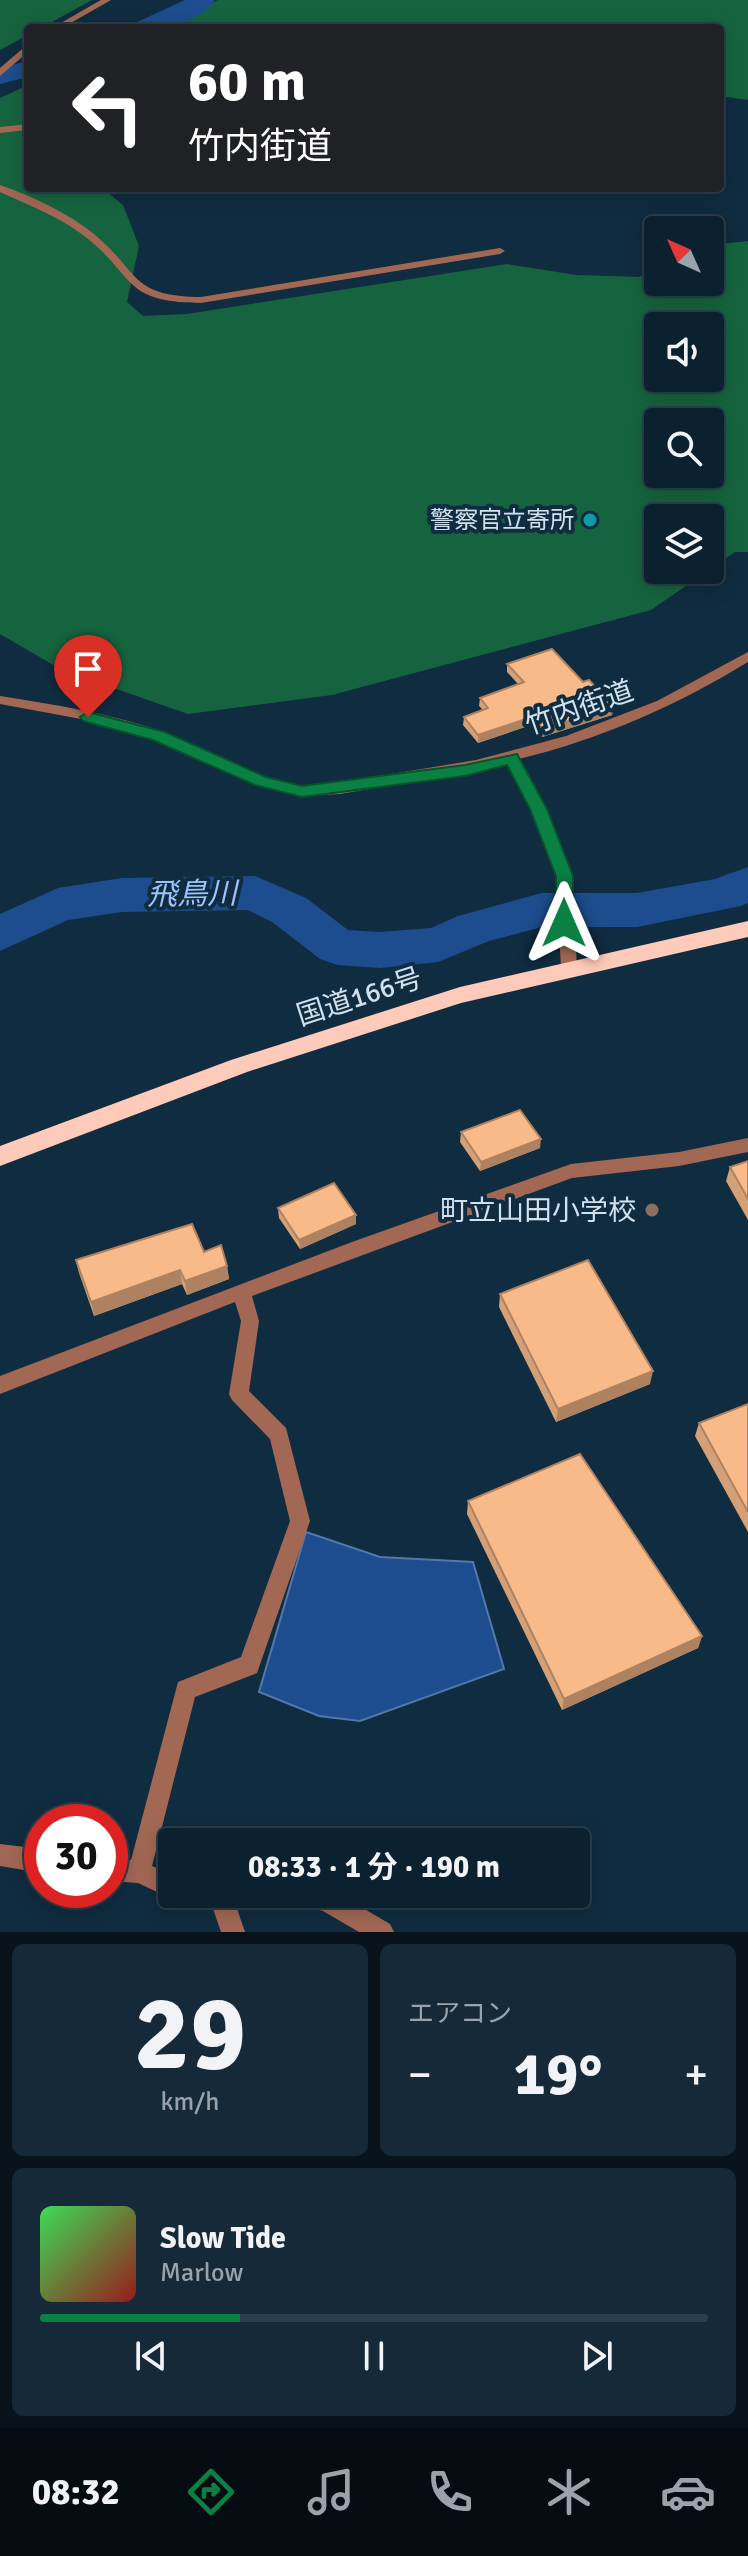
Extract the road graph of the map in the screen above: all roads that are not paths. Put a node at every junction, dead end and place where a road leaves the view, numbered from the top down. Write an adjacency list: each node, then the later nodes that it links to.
1 (107, 0): 2 (street)
2 (63, 24)
3 (24, 50): 4 (street)
4 (1, 69)
5 (24, 119): 6 (street)
6 (0, 122)
7 (24, 127): 8 (street)
8 (0, 130)
9 (0, 188): 10 (street)
10 (500, 251)
11 (748, 656): 13 (street, 竹内街道)
12 (0, 700): 13 (street, 竹内街道)
13 (511, 758): 15 (street)
14 (748, 929): 15 (highway, 国道166号)
15 (569, 968): 17 (highway, 国道166号)
16 (748, 1145): 18 (street)
17 (0, 1156)
18 (242, 1293): 19 (street); 23 (street)
19 (0, 1385)
20 (0, 1855): 21 (street)
21 (24, 1858)
22 (128, 1871): 23 (street)
23 (139, 1872): 24 (street)
24 (158, 1881)
25 (225, 1908): 27 (street)
26 (341, 1908): 28 (street)
27 (233, 1932)
28 (382, 1932)

